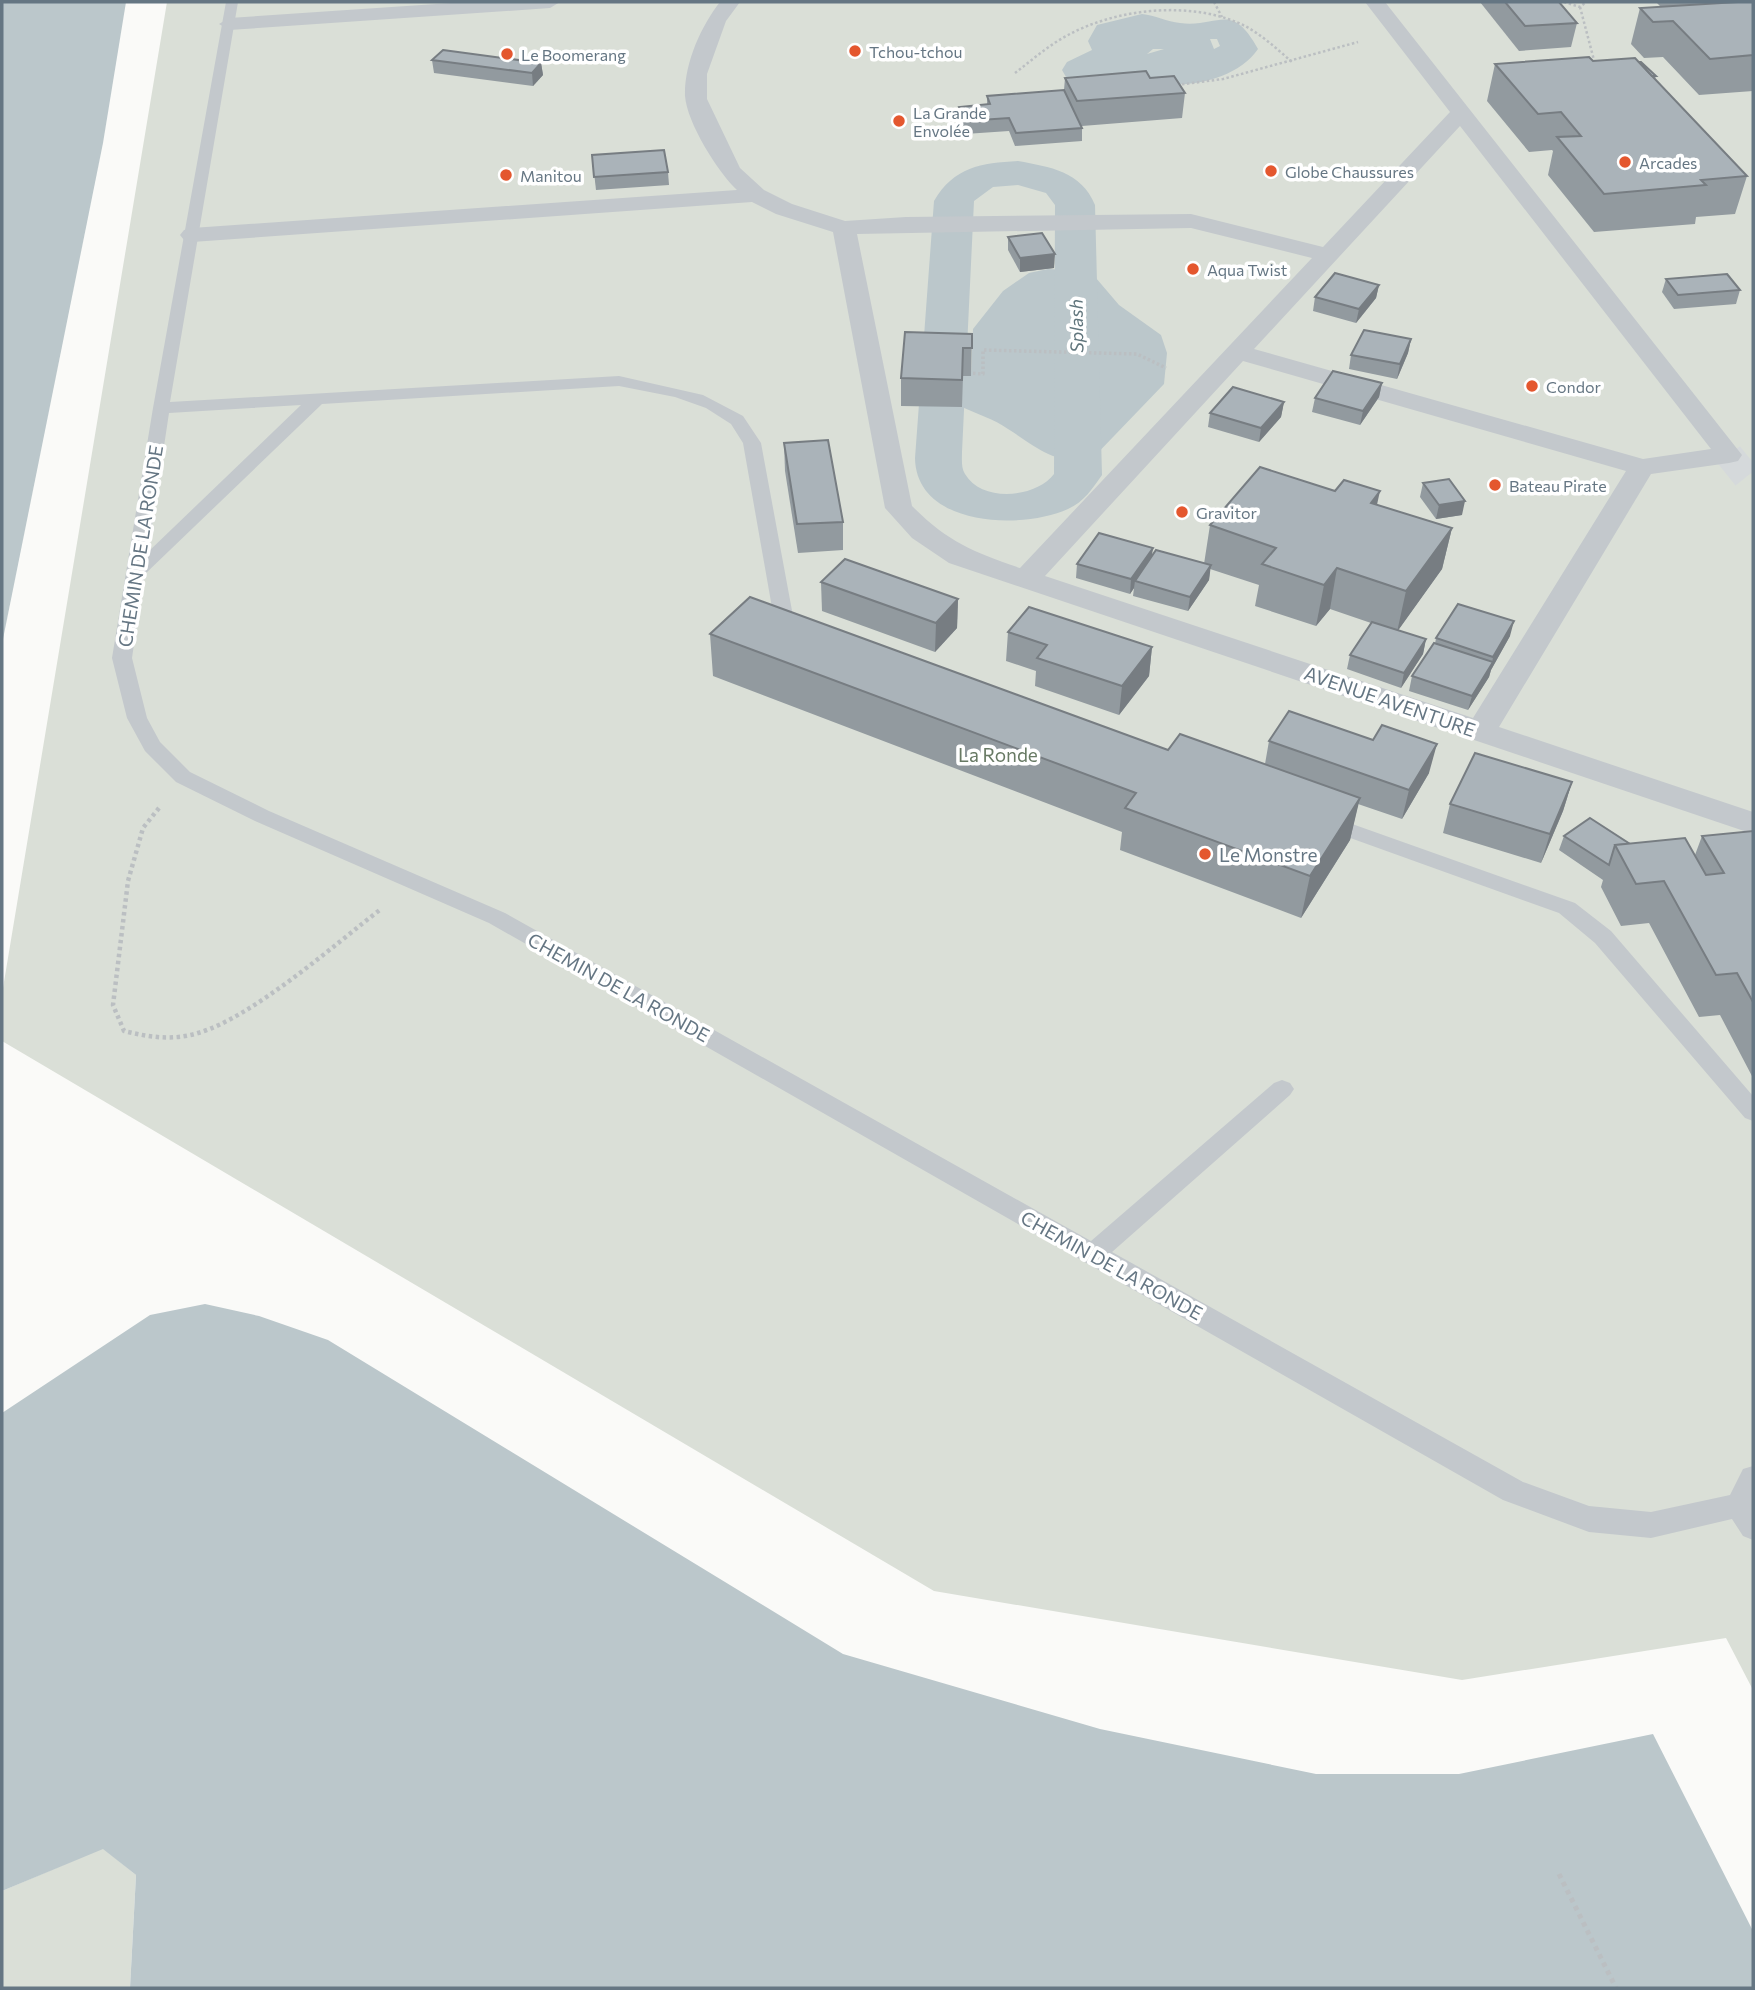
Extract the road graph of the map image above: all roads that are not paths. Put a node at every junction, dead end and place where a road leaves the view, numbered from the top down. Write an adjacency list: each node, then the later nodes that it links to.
1 (232, 2): 5 (lane, CHEMIN DE LA RONDE)
2 (550, 2): 5 (street)
3 (730, 2): 7 (street)
4 (1375, 2): 6 (street)
5 (229, 24): 9 (lane, CHEMIN DE LA RONDE)
6 (1461, 112): 10 (street); 14 (street)
7 (756, 195): 8 (street); 9 (street)
8 (844, 228): 10 (street); 16 (street, AVENUE AVENTURE)
9 (192, 235): 13 (lane, CHEMIN DE LA RONDE)
10 (1328, 255): 11 (street)
11 (1237, 352): 14 (street); 16 (street)
12 (317, 399): 13 (lane); 15 (lane); 17 (lane)
13 (160, 408): 15 (lane, CHEMIN DE LA RONDE)
14 (1642, 467): 18 (street)
15 (135, 574): 23 (lane, CHEMIN DE LA RONDE)
16 (1027, 578): 18 (street, AVENUE AVENTURE)
17 (819, 639)
18 (1480, 732): 20 (street, AVENUE AVENTURE)
19 (1305, 814): 22 (lane)
20 (1753, 823)
21 (1282, 1089): 23 (lane)
22 (1753, 1112)
23 (1093, 1254): 25 (lane, CHEMIN DE LA RONDE)
24 (1753, 1478): 25 (lane)
25 (1746, 1516)

